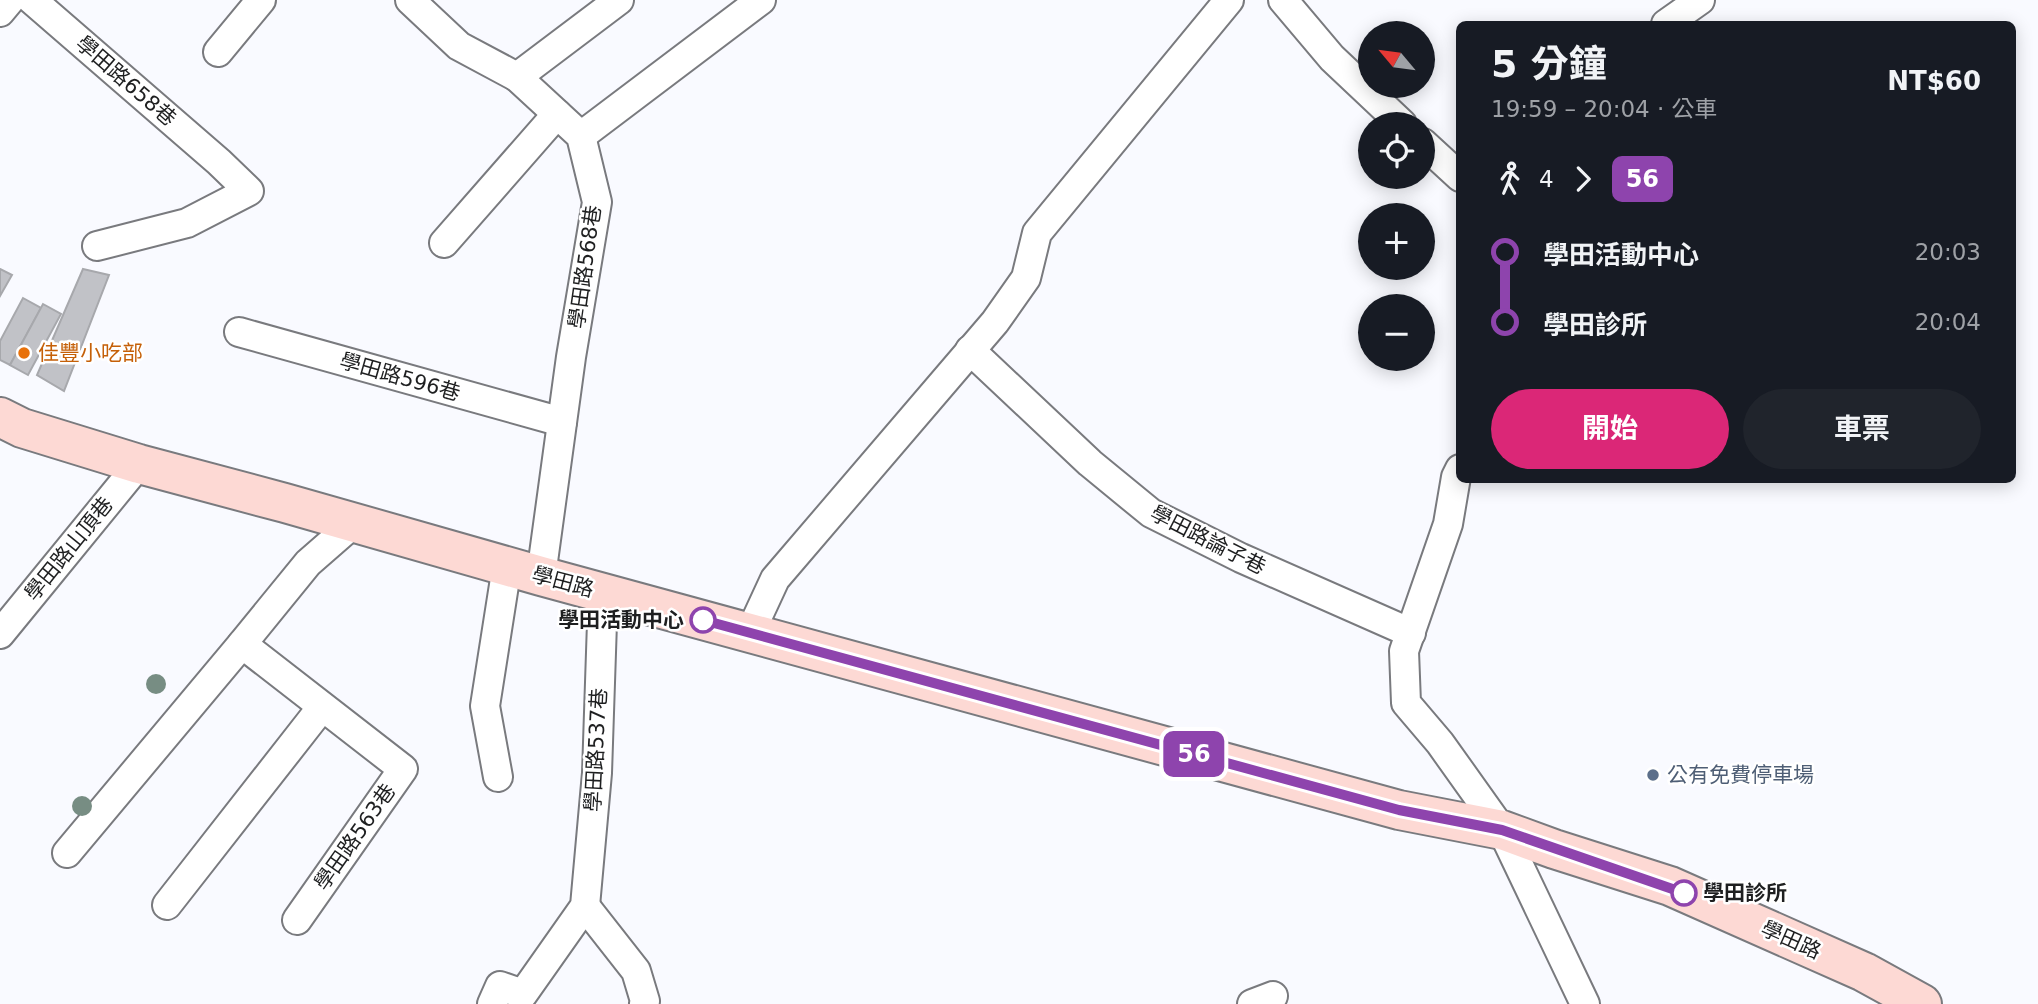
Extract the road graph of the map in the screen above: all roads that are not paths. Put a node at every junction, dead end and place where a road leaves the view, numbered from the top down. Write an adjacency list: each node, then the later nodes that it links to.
1 (10, 0): 10 (street)
2 (32, 0): 20 (street, 學田路658巷)
3 (261, 0): 12 (street)
4 (410, 0): 13 (street)
5 (619, 0): 13 (street)
6 (761, 0): 16 (street)
7 (1229, 0): 22 (street)
8 (1283, 0): 14 (street)
9 (1700, 0): 11 (street)
10 (0, 12)
11 (1670, 21)
12 (218, 52)
13 (517, 77): 15 (street)
14 (1389, 112)
15 (557, 114): 16 (street); 19 (street)
16 (581, 136): 24 (street, 學田路568巷)
17 (1435, 154): 18 (street)
18 (1456, 173)
19 (444, 243)
20 (96, 246)
21 (239, 332): 24 (street, 學田路596巷)
22 (970, 350): 30 (street); 31 (street, 學田路論子巷)
23 (0, 417): 25 (main road, 學田路)
24 (562, 422): 28 (street, 學田路568巷)
25 (139, 464): 27 (main road, 學田路); 32 (street, 學田路山頂巷)
26 (1456, 477): 31 (street)
27 (355, 522): 28 (main road, 學田路); 33 (street)
28 (524, 571): 29 (main road, 學田路); 35 (street, 學田路568巷)
29 (603, 593): 30 (main road, 學田路); 39 (street, 學田路537巷)
30 (750, 633): 36 (main road, 學田路)
31 (1411, 633): 36 (street)
32 (0, 634)
33 (242, 644): 34 (street, 學田路563巷); 37 (street)
34 (323, 707): 38 (street); 40 (street, 學田路563巷)
35 (498, 777)
36 (1502, 830): 43 (street); 44 (main road, 學田路)
37 (67, 853)
38 (167, 905)
39 (585, 906): 41 (street, 學田路537巷); 42 (street)
40 (297, 920)
41 (492, 1004)
42 (644, 1004)
43 (1585, 1004)
44 (1922, 1004)

